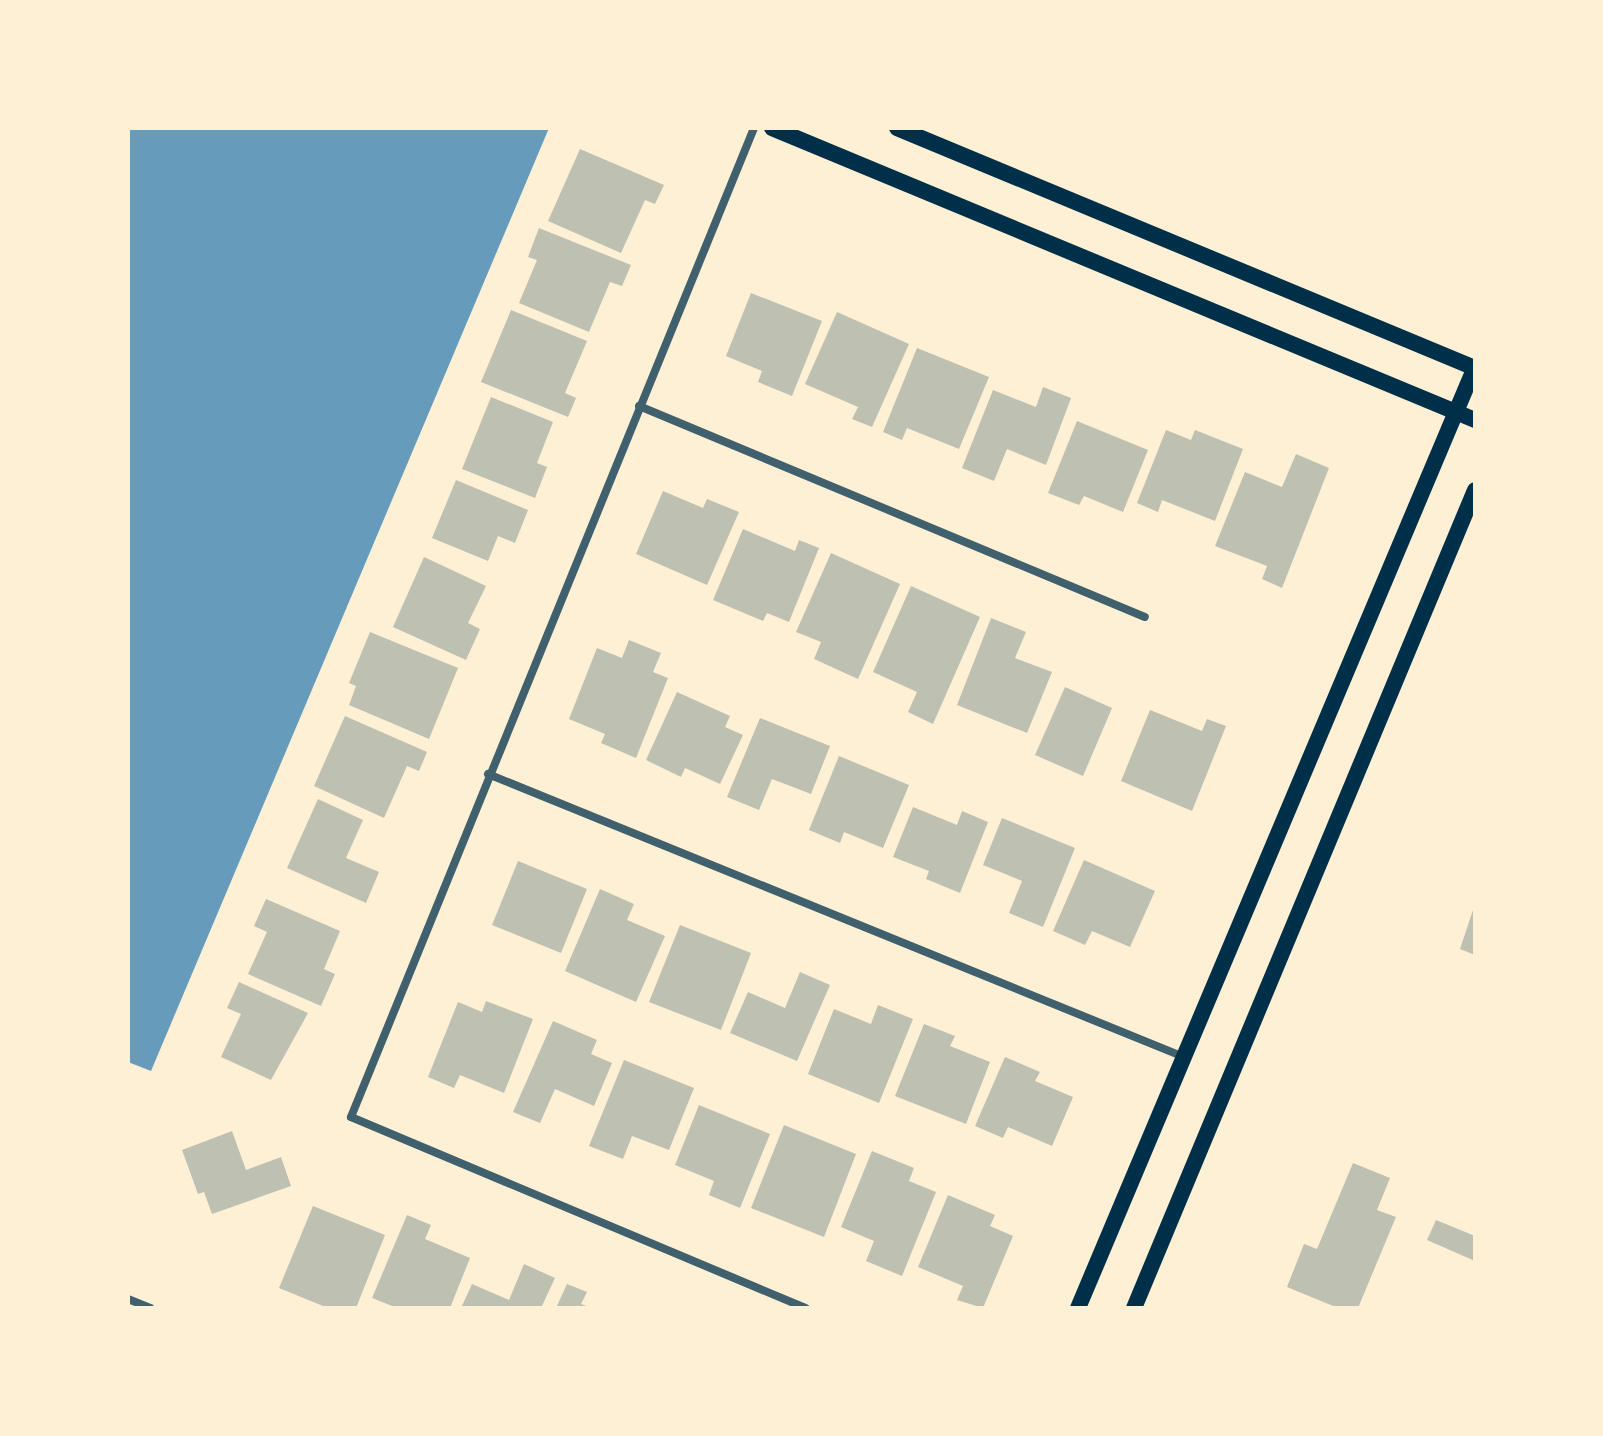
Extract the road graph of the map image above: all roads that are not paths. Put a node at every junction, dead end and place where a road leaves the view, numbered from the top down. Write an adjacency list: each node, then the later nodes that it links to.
1 (754, 128): 5 (street)
2 (772, 128): 6 (main road)
3 (897, 128): 4 (main road)
4 (1475, 367): 6 (main road)
5 (639, 406): 9 (street); 10 (street)
6 (1457, 412): 7 (main road); 11 (main road)
7 (1475, 420)
8 (1475, 490): 17 (main road)
9 (1145, 617)
10 (488, 774): 11 (street); 13 (street)
11 (1185, 1058): 16 (main road)
12 (128, 1299): 14 (street)
13 (790, 1305): 15 (street)
14 (150, 1308)
15 (806, 1308)
16 (1078, 1308)
17 (1134, 1308)

